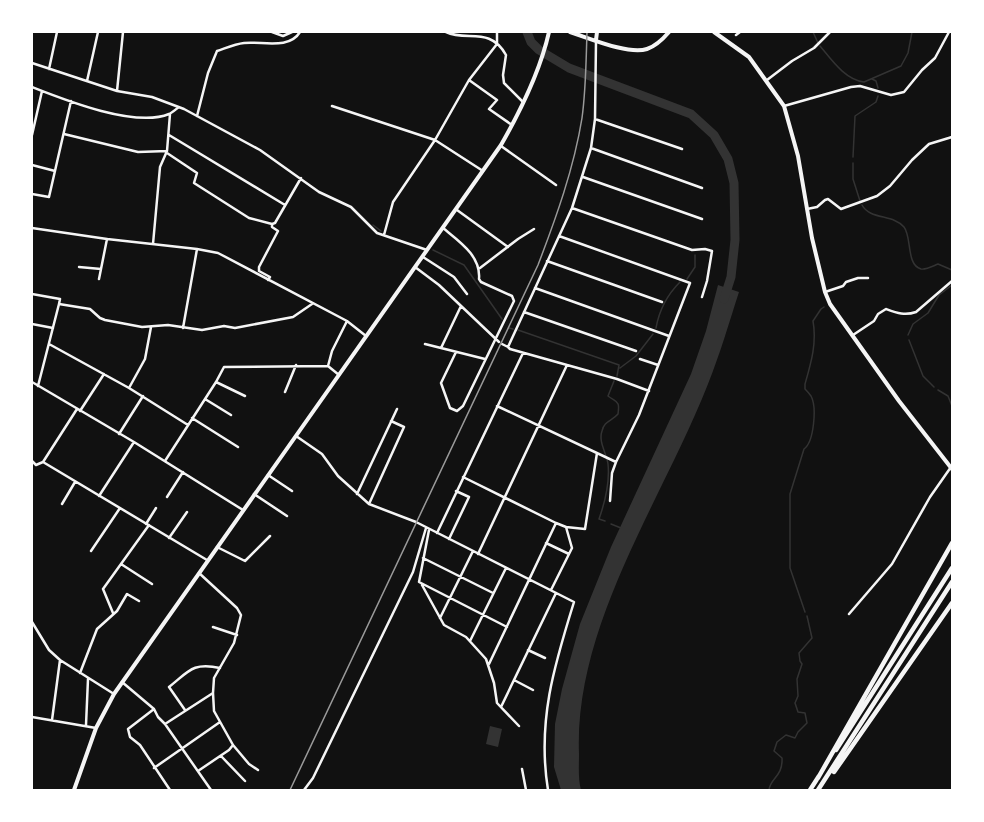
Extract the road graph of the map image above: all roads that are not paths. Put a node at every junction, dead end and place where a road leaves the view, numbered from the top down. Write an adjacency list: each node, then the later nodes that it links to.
1 (57, 32): 22 (street)
2 (98, 32): 23 (street)
3 (123, 32): 28 (street)
4 (272, 32): 5 (street)
5 (292, 32)
6 (300, 32): 35 (street)
7 (446, 32): 17 (street)
8 (497, 32): 20 (street)
9 (549, 32): 30 (main road)
10 (570, 32): 19 (main road)
11 (597, 32): 19 (main road)
12 (669, 32): 19 (main road)
13 (717, 32): 25 (main road)
14 (740, 32): 18 (street)
15 (830, 32): 25 (street)
16 (950, 32): 32 (street)
17 (454, 34): 20 (street)
18 (736, 35)
19 (596, 40): 36 (street)
20 (497, 44): 24 (street); 30 (street)
21 (32, 63): 22 (street)
22 (49, 69): 23 (street)
23 (87, 80): 28 (street)
24 (469, 80): 37 (street); 42 (street)
25 (767, 80): 32 (main road)
26 (32, 87): 27 (street)
27 (42, 91): 29 (street); 39 (street)
28 (117, 91): 33 (street)
29 (71, 101): 34 (street); 38 (street)
30 (524, 102): 37 (main road)
31 (332, 106): 42 (street)
32 (784, 106): 57 (main road)
33 (179, 107): 34 (street); 35 (street)
34 (170, 114): 40 (street)
35 (197, 116): 50 (street)
36 (595, 119): 44 (street); 45 (street)
37 (512, 126): 43 (main road)
38 (64, 134): 46 (street); 48 (street)
39 (32, 135)
40 (168, 135): 46 (street); 55 (street)
41 (952, 137): 57 (street)
42 (435, 140): 49 (street); 64 (street)
43 (500, 145): 49 (main road); 52 (street)
44 (591, 148): 51 (street); 53 (street)
45 (682, 149)
46 (167, 152): 60 (street); 67 (street)
47 (32, 165): 48 (street)
48 (55, 171): 54 (street)
49 (483, 172): 58 (main road)
50 (301, 178): 55 (street); 64 (street)
51 (583, 178): 56 (street); 59 (street)
52 (556, 185)
53 (702, 188)
54 (32, 194)
55 (285, 205): 60 (street)
56 (572, 208): 65 (street); 85 (street)
57 (807, 209): 82 (main road)
58 (457, 210): 62 (main road); 68 (street)
59 (702, 219)
60 (272, 224): 79 (street)
61 (32, 228): 66 (street)
62 (443, 228): 70 (main road); 75 (street)
63 (534, 230): 68 (street)
64 (384, 235): 70 (street)
65 (558, 236): 72 (street); 98 (street)
66 (107, 239): 67 (street); 76 (street)
67 (153, 244): 69 (street)
68 (508, 247): 75 (street)
69 (197, 248): 79 (street); 95 (street)
70 (428, 250): 71 (main road)
71 (423, 257): 74 (main road); 84 (street)
72 (547, 261): 81 (street); 86 (street)
73 (78, 266): 76 (street)
74 (415, 267): 89 (street); 97 (main road)
75 (480, 268): 99 (street)
76 (101, 269): 78 (street)
77 (868, 278): 82 (street)
78 (99, 279)
79 (268, 280): 87 (street)
80 (952, 281): 96 (street)
81 (535, 288): 90 (street); 98 (street)
82 (825, 292): 96 (main road)
83 (32, 294): 88 (street)
84 (467, 294)
85 (702, 297)
86 (662, 302)
87 (313, 303): 91 (street); 95 (street)
88 (59, 304): 93 (street); 94 (street)
89 (461, 306): 99 (street); 103 (street)
90 (524, 312): 102 (street); 104 (street)
91 (347, 321): 97 (street); 112 (street)
92 (32, 324): 94 (street)
93 (151, 326): 95 (street); 118 (street)
94 (53, 328): 100 (street)
95 (183, 328)
96 (852, 335): 141 (main road)
97 (366, 336): 114 (main road)
98 (669, 336): 111 (street)
99 (495, 340): 102 (street); 107 (street)
100 (49, 344): 113 (street); 117 (street)
101 (425, 344): 103 (street)
102 (508, 347): 106 (street)
103 (441, 348): 105 (street)
104 (636, 351)
105 (456, 352): 107 (street); 107 (street)
106 (523, 353): 110 (street); 124 (street)
107 (485, 359)
108 (640, 359): 111 (street)
109 (296, 365): 112 (street); 116 (street); 120 (street)
110 (567, 365): 119 (street); 131 (street)
111 (658, 365): 119 (street)
112 (328, 366): 114 (street)
113 (104, 374): 118 (street); 126 (street)
114 (339, 374): 133 (main road)
115 (32, 382): 117 (street)
116 (216, 382): 122 (street); 123 (street)
117 (38, 386): 126 (street)
118 (129, 388): 121 (street)
119 (648, 391): 140 (street)
120 (285, 392)
121 (143, 396): 130 (street); 132 (street)
122 (245, 396)
123 (205, 399): 127 (street); 128 (street)
124 (497, 406): 131 (street); 144 (street)
125 (396, 408): 129 (street)
126 (78, 410): 132 (street); 139 (street)
127 (231, 415)
128 (192, 418): 130 (street); 135 (street)
129 (391, 421): 149 (street); 155 (street)
130 (188, 425): 138 (street)
131 (538, 426): 136 (street); 152 (street)
132 (119, 434): 134 (street)
133 (295, 436): 143 (main road); 149 (street)
134 (134, 442): 138 (street); 150 (street)
135 (238, 447)
136 (596, 453): 140 (street); 164 (street)
137 (32, 461): 139 (street)
138 (165, 461): 142 (street)
139 (43, 462): 145 (street)
140 (616, 462): 153 (street)
141 (951, 468): 195 (street)
142 (183, 472): 151 (street); 158 (street)
143 (268, 475): 146 (street); 148 (main road)
144 (463, 477): 147 (street); 152 (street)
145 (75, 482): 150 (street); 154 (street)
146 (292, 491)
147 (456, 491): 166 (street); 169 (street)
148 (254, 494): 158 (main road); 160 (street)
149 (357, 494): 155 (street)
150 (99, 496): 156 (street)
151 (167, 497)
152 (504, 498): 161 (street); 175 (street)
153 (610, 501)
154 (62, 504)
155 (369, 504): 163 (street)
156 (120, 508): 162 (street); 173 (street)
157 (156, 508): 162 (street)
158 (243, 510): 172 (main road)
159 (187, 512): 168 (street)
160 (287, 516)
161 (556, 523): 164 (street); 170 (street)
162 (147, 524): 168 (street); 179 (street)
163 (426, 528): 165 (street); 237 (street)
164 (566, 528): 176 (street)
165 (429, 530): 166 (street); 177 (street)
166 (437, 534): 169 (street)
167 (270, 536): 172 (street)
168 (169, 538): 178 (street)
169 (449, 539): 174 (street)
170 (546, 543): 176 (street); 184 (street)
171 (952, 543): 232 (highway)
172 (217, 547): 178 (main road)
173 (92, 551)
174 (473, 551): 175 (street); 183 (street)
175 (478, 554): 180 (street)
176 (569, 554): 188 (street)
177 (423, 558): 183 (street); 187 (street)
178 (207, 560): 182 (main road)
179 (121, 564): 186 (street); 194 (street)
180 (506, 568): 184 (street); 189 (street)
181 (952, 568): 232 (highway)
182 (198, 573): 201 (street); 211 (main road)
183 (460, 577): 189 (street); 191 (street)
184 (530, 580): 188 (street); 200 (street)
185 (952, 582): 241 (highway)
186 (152, 584)
187 (422, 585): 191 (street); 197 (street)
188 (551, 590): 190 (street)
189 (493, 593): 196 (street)
190 (556, 593): 203 (street); 239 (street)
191 (450, 599): 196 (street); 197 (street)
192 (139, 601): 194 (street)
193 (952, 603): 241 (highway)
194 (113, 613): 208 (street)
195 (849, 614)
196 (483, 615): 200 (street); 202 (street)
197 (440, 618): 202 (street)
198 (32, 622): 205 (street)
199 (213, 627): 201 (street)
200 (507, 627): 206 (street)
201 (236, 635): 207 (street)
202 (470, 641): 206 (street)
203 (528, 650): 204 (street); 210 (street)
204 (545, 658)
205 (60, 660): 208 (street); 219 (street)
206 (489, 664): 215 (street)
207 (220, 668): 213 (street); 217 (street)
208 (80, 673): 209 (street)
209 (88, 679): 214 (street); 222 (street)
210 (514, 680): 212 (street); 215 (street)
211 (122, 682): 214 (main road); 216 (street)
212 (533, 690)
213 (213, 693): 217 (street); 220 (street)
214 (114, 694): 224 (main road)
215 (501, 707): 223 (street)
216 (154, 709): 221 (street); 228 (street)
217 (185, 710): 221 (street)
218 (32, 717): 219 (street)
219 (52, 720): 222 (street)
220 (220, 722): 225 (street); 226 (street)
221 (165, 724): 226 (street)
222 (86, 725): 224 (street)
223 (519, 726)
224 (96, 728): 234 (main road)
225 (233, 745): 227 (street); 230 (street)
226 (182, 748): 228 (street); 231 (street)
227 (221, 756): 231 (street); 233 (street)
228 (154, 768): 235 (street)
229 (522, 769): 238 (street)
230 (258, 770)
231 (198, 771): 236 (street)
232 (818, 778): 240 (highway)
233 (245, 781)
234 (74, 790)
235 (170, 790)
236 (211, 790)
237 (304, 790)
238 (526, 790)
239 (548, 790)
240 (810, 790)
241 (819, 790)

